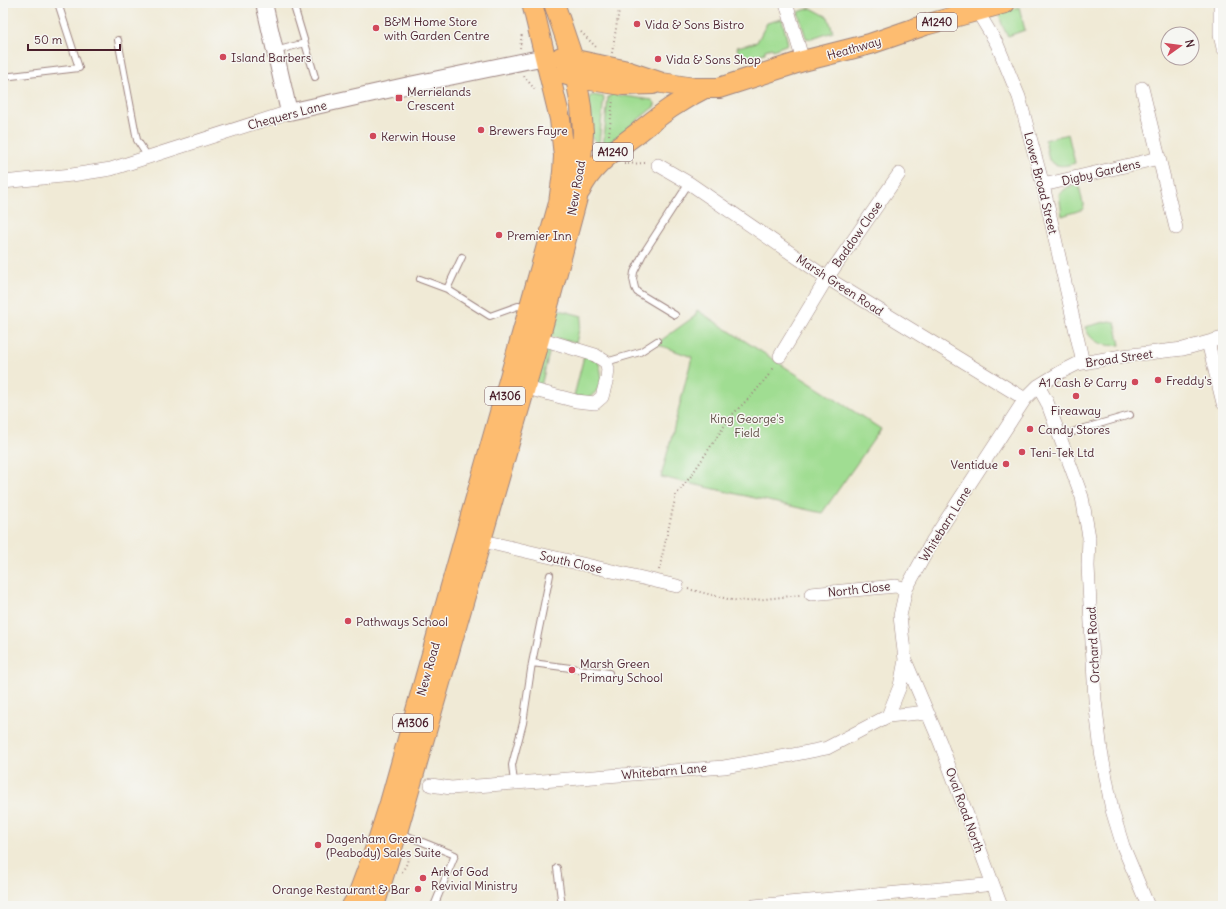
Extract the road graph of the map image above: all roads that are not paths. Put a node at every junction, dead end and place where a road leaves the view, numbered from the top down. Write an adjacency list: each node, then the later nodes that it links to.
1 (58, 3): 17 (lane)
2 (264, 3): 13 (street)
3 (293, 3): 11 (lane)
4 (532, 3): 14 (main road, A1306)
5 (554, 3): 15 (main road, A1306)
6 (786, 3): 16 (street)
7 (1005, 3): 9 (main road, Heathway / A1240)
8 (1220, 3): 12 (street)
9 (979, 6): 16 (main road, Heathway / A1240); 30 (street, Lower Broad Street)
10 (118, 40): 24 (lane)
11 (305, 43): 13 (lane); 18 (lane)
12 (1223, 48)
13 (275, 51): 23 (street)
14 (545, 57): 15 (main road, Chequers Lane / A1240); 19 (main road, Heathway / A1240); 23 (street, Chequers Lane); 37 (main road, New Road / A1306)
15 (573, 59): 19 (main road, New Road / A1306); 20 (main road, Heathway / A1240)
16 (803, 61): 22 (main road, Heathway / A1240)
17 (3, 77)
18 (315, 77)
19 (577, 78): 20 (main road, Heathway / A1240); 31 (main road, New Road / A1306)
20 (662, 83): 22 (main road, Heathway / A1240)
21 (1142, 88): 25 (street)
22 (702, 89): 31 (main road, Heathway / A1240)
23 (289, 112): 24 (street, Chequers Lane)
24 (148, 158): 28 (street, Chequers Lane)
25 (1159, 158): 30 (street, Digby Gardens); 32 (street)
26 (658, 165): 29 (street, Marsh Green Road)
27 (899, 174): 34 (street, Baddow Close)
28 (3, 182)
29 (689, 183): 34 (street, Marsh Green Road); 38 (lane)
30 (1043, 185): 45 (street, Lower Broad Street)
31 (577, 198): 37 (main road, New Road / A1306)
32 (1176, 228)
33 (462, 257): 36 (lane)
34 (826, 278): 43 (street, Baddow Close); 48 (street, Marsh Green Road)
35 (420, 279): 36 (lane)
36 (447, 289): 37 (lane)
37 (537, 311): 39 (main road, New Road / A1306)
38 (675, 315)
39 (531, 336): 44 (street); 46 (main road, New Road / A1306)
40 (1223, 338): 42 (street, Broad Street)
41 (657, 341): 44 (lane)
42 (1208, 342): 45 (street, Broad Street); 49 (street)
43 (780, 356)
44 (606, 362): 46 (street)
45 (1083, 362): 47 (street, Broad Street)
46 (517, 385): 52 (main road, New Road / A1306)
47 (1038, 386): 48 (street, Broad Street); 51 (street, Orchard Road)
48 (1025, 399): 55 (street, Whitebarn Lane)
49 (1223, 403)
50 (1130, 415): 51 (lane)
51 (1060, 437): 73 (street, Orchard Road)
52 (473, 538): 54 (street, South Close); 64 (main road, New Road / A1306); 67 (main road, New Road / A1306)
53 (550, 575): 58 (lane)
54 (677, 586)
55 (906, 589): 56 (street, North Close); 57 (street, Whitebarn Lane)
56 (811, 594)
57 (905, 660): 60 (street, Whitebarn Lane); 61 (street, Whitebarn Lane)
58 (532, 663): 59 (lane); 62 (lane)
59 (609, 673)
60 (929, 715): 61 (street, Whitebarn Lane); 66 (street, Oval Road North)
61 (888, 716): 62 (street, Whitebarn Lane)
62 (514, 783): 63 (street, Whitebarn Lane)
63 (431, 785)
64 (397, 832): 68 (main road, New Road / A1306); 69 (lane)
65 (557, 868): 70 (lane)
66 (992, 883): 71 (street); 72 (street, Oval Road North)
67 (352, 906)
68 (374, 906)
69 (434, 906)
70 (562, 906)
71 (754, 906)
72 (1001, 906)
73 (1148, 906)

